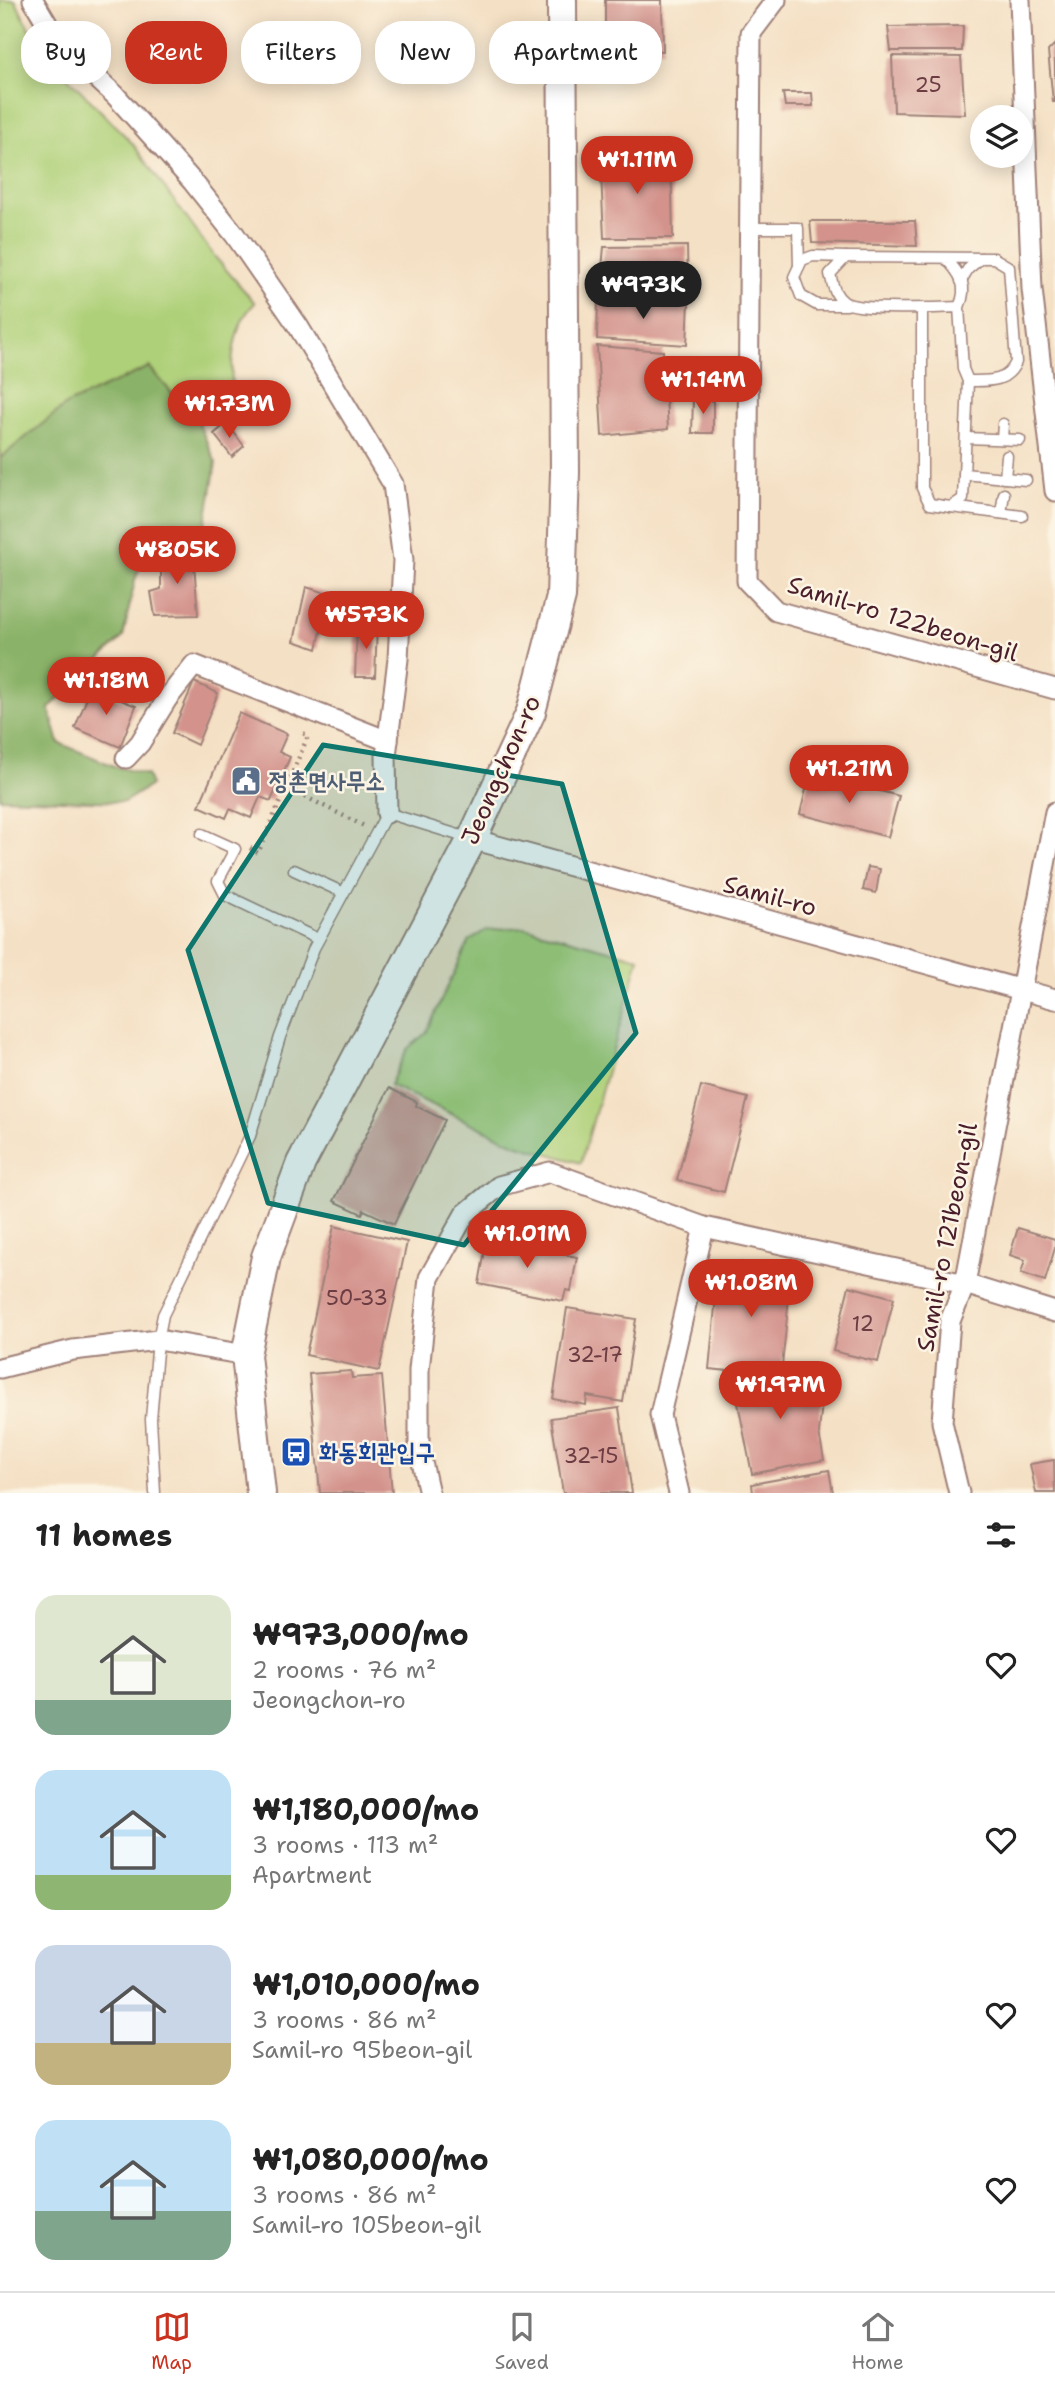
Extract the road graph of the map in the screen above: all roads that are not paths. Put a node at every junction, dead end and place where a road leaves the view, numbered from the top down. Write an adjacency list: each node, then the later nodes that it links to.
1 (33, 0): 29 (street)
2 (562, 0): 34 (main road, Jeongchon-ro)
3 (776, 0): 5 (street, Samil-ro 122beon-gil)
4 (1020, 0): 23 (street)
5 (749, 228): 9 (lane); 28 (street, Samil-ro 122beon-gil)
6 (846, 257): 7 (lane); 9 (lane); 11 (lane)
7 (945, 258): 8 (lane); 10 (lane)
8 (981, 258): 10 (lane); 14 (lane)
9 (799, 266): 11 (lane)
10 (961, 281): 12 (lane)
11 (847, 305): 13 (lane)
12 (959, 307): 13 (lane); 14 (lane)
13 (922, 310): 25 (lane)
14 (968, 381): 16 (lane)
15 (1003, 424): 17 (lane)
16 (966, 438): 17 (lane); 20 (lane)
17 (1002, 439): 18 (lane)
18 (1020, 440)
19 (1007, 456): 21 (lane)
20 (964, 474): 21 (lane); 25 (lane)
21 (1005, 478): 22 (lane)
22 (1026, 480)
23 (1055, 491)
24 (1004, 494): 26 (lane)
25 (951, 507): 26 (lane)
26 (1001, 513): 27 (lane)
27 (1022, 516)
28 (1055, 689)
29 (388, 741): 30 (street); 31 (street)
30 (126, 758)
31 (387, 813): 34 (lane); 36 (lane)
32 (1055, 813): 38 (street)
33 (202, 834): 37 (lane)
34 (472, 839): 38 (street, Samil-ro); 44 (main road, Jeongchon-ro)
35 (295, 870): 36 (lane)
36 (342, 892): 37 (lane)
37 (318, 939): 43 (lane)
38 (1019, 990): 39 (street, Samil-ro); 41 (street, Samil-ro 121beon-gil)
39 (1055, 999)
40 (704, 1227): 41 (street); 48 (street); 49 (street)
41 (965, 1284): 42 (street); 50 (street, Samil-ro 121beon-gil)
42 (1055, 1312)
43 (158, 1340): 44 (street); 45 (street); 46 (lane)
44 (246, 1355): 47 (main road, Jeongchon-ro)
45 (0, 1368)
46 (155, 1493)
47 (261, 1493)
48 (429, 1493)
49 (679, 1493)
50 (959, 1493)

